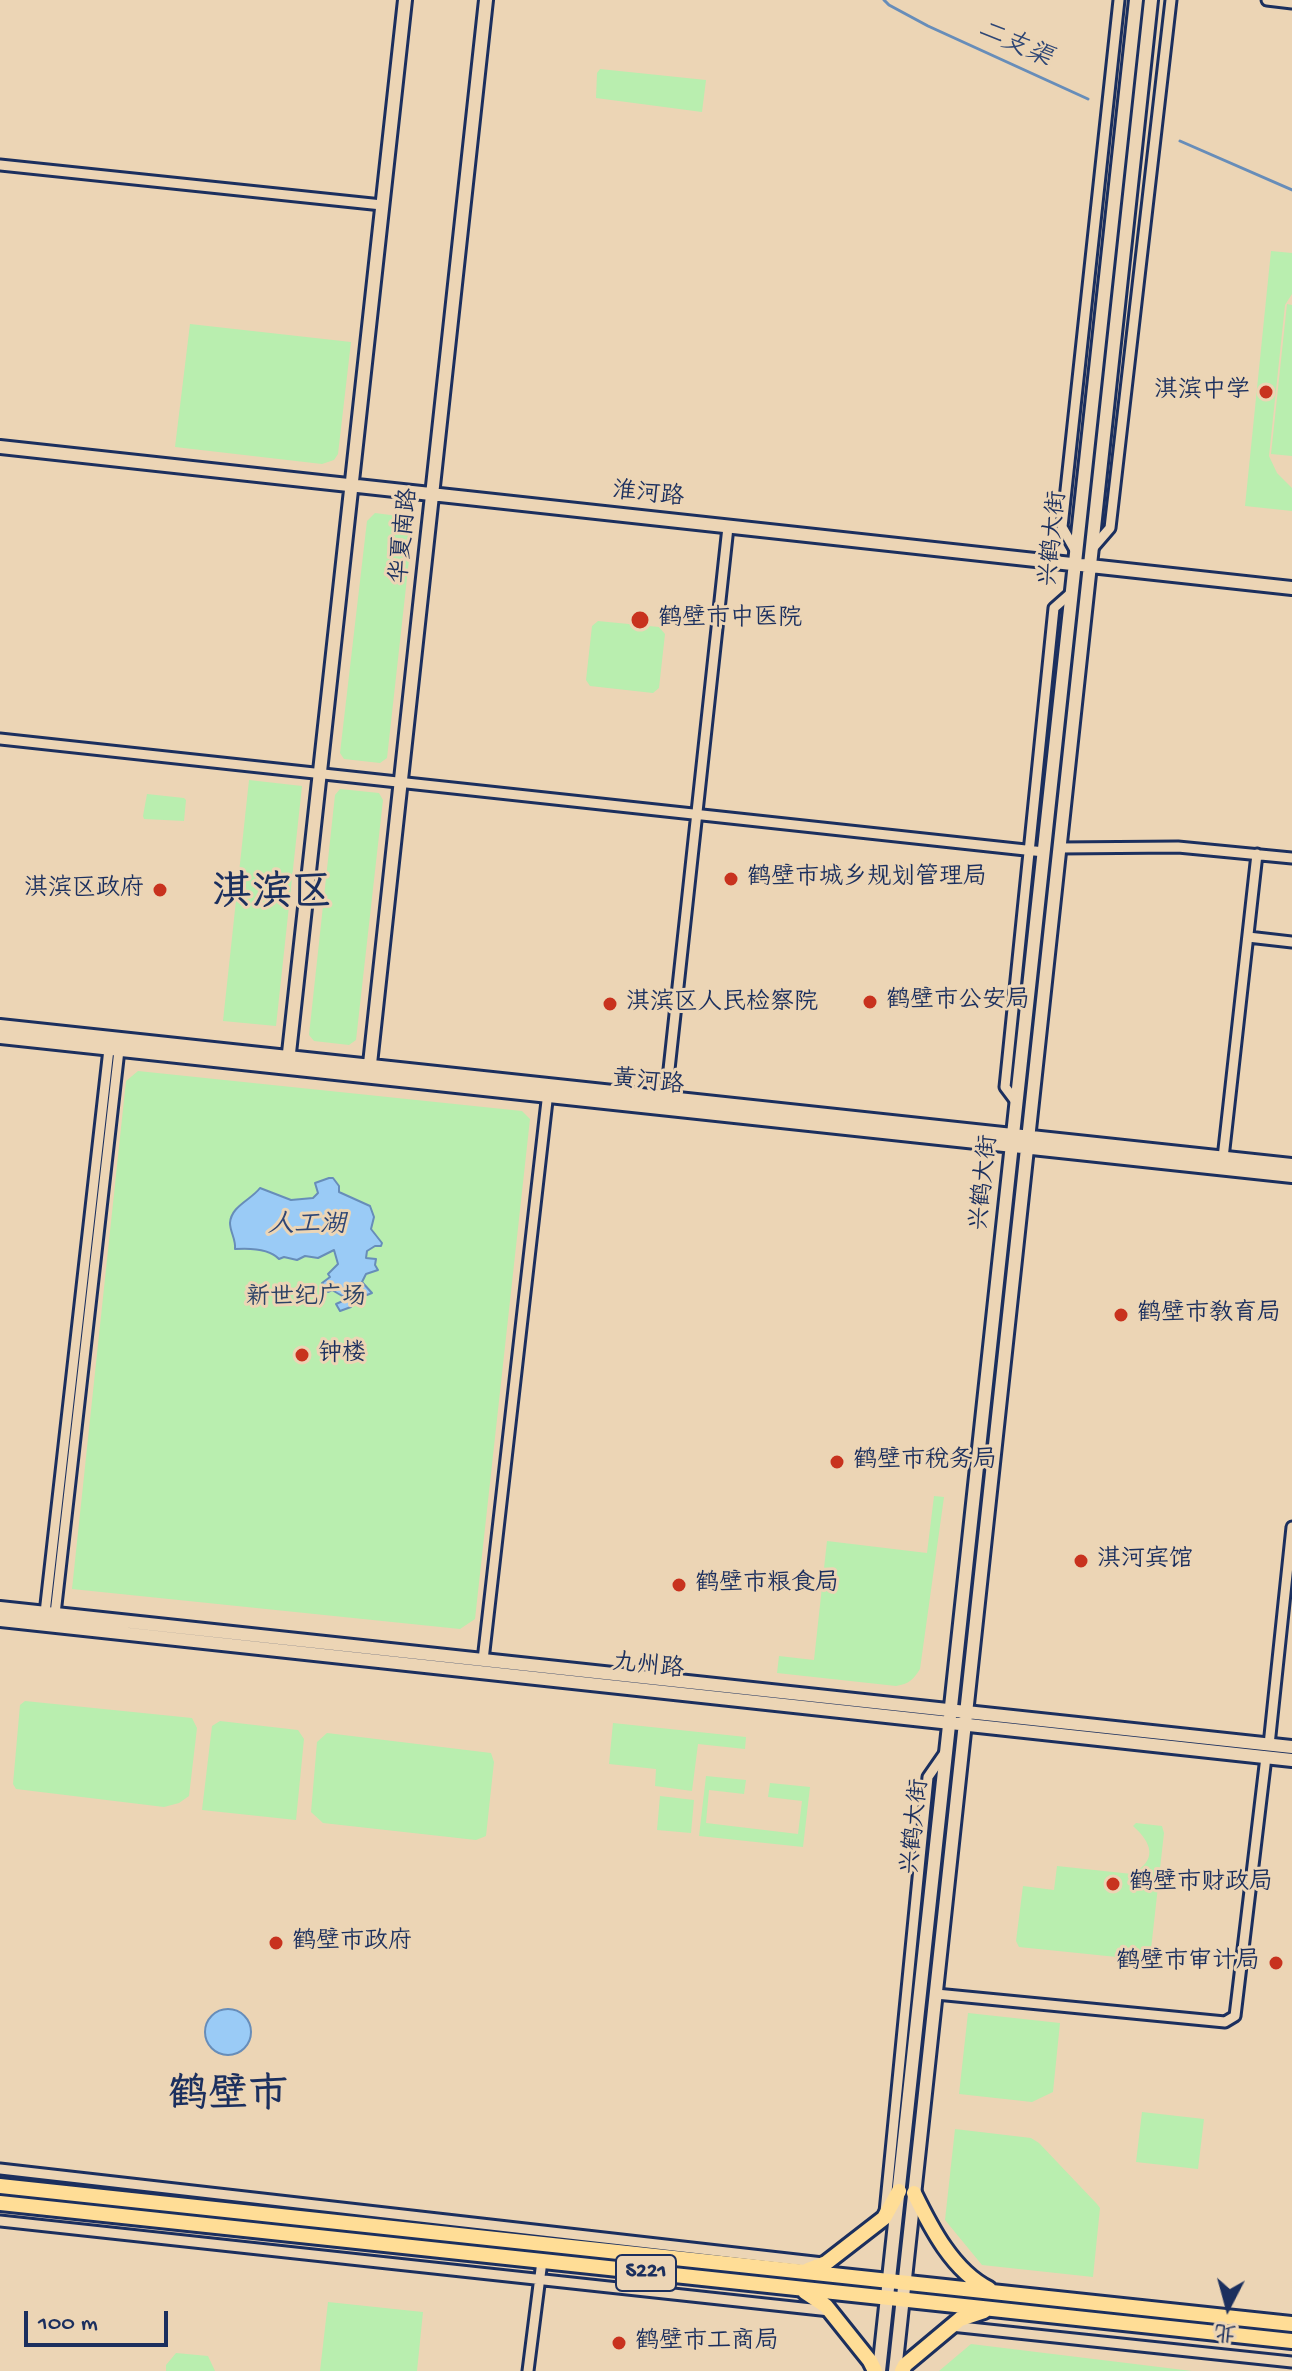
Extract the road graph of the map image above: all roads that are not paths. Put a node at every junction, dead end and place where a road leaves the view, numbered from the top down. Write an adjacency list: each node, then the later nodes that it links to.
1 (405, 0): 10 (main road)
2 (486, 0): 13 (main road, 华夏南路)
3 (1119, 0): 15 (street)
4 (1136, 0): 15 (main road, 兴鹤大街)
5 (1151, 0): 16 (main road, 兴鹤大街)
6 (1171, 0): 16 (street)
7 (1267, 0): 8 (street)
8 (1292, 3)
9 (0, 165): 10 (street)
10 (382, 205): 12 (main road)
11 (0, 447): 12 (main road, 淮河路)
12 (351, 485): 13 (main road, 淮河路); 22 (main road)
13 (433, 494): 14 (main road, 淮河路); 23 (main road, 华夏南路)
14 (728, 527): 17 (main road, 淮河路); 24 (street)
15 (1075, 550): 17 (main road, 兴鹤大街)
16 (1091, 550): 18 (main road, 兴鹤大街)
17 (1074, 565): 18 (main road, 淮河路); 20 (main road, 兴鹤大街)
18 (1089, 566): 19 (main road, 淮河路); 25 (main road, 兴鹤大街)
19 (1292, 588)
20 (1071, 593): 26 (street); 27 (main road, 兴鹤大街)
21 (0, 739): 22 (street)
22 (320, 773): 23 (street); 35 (main road)
23 (401, 782): 24 (street); 36 (main road, 华夏南路)
24 (696, 814): 26 (street); 38 (street)
25 (1059, 848): 28 (street); 41 (main road, 兴鹤大街)
26 (1028, 850): 27 (street); 39 (street)
27 (1044, 852): 39 (main road, 兴鹤大街)
28 (1257, 854): 29 (street); 30 (street)
29 (1292, 858)
30 (1248, 937): 31 (street); 42 (street)
31 (1292, 942)
32 (0, 1026): 35 (main road, 黄河路)
33 (0, 1037): 34 (main road, 黄河路)
34 (114, 1049): 35 (main road, 黄河路); 47 (street)
35 (288, 1062): 36 (main road, 黄河路)
36 (370, 1071): 37 (main road, 黄河路)
37 (549, 1090): 38 (main road, 黄河路); 40 (main road, 黄河路); 49 (street)
38 (666, 1097): 40 (main road, 黄河路)
39 (1017, 1103): 40 (main road, 兴鹤大街)
40 (1013, 1140): 41 (main road, 黄河路); 50 (main road, 兴鹤大街)
41 (1028, 1142): 42 (main road, 黄河路); 44 (main road, 黄河路); 51 (main road, 兴鹤大街)
42 (1223, 1158): 43 (main road, 黄河路)
43 (1292, 1165)
44 (1292, 1176)
45 (1292, 1527): 54 (street)
46 (0, 1608): 47 (main road, 九州路)
47 (50, 1613): 49 (main road, 九州路)
48 (0, 1620): 50 (main road, 九州路)
49 (483, 1660): 50 (main road, 九州路)
50 (952, 1717): 51 (main road, 九州路); 53 (main road, 兴鹤大街)
51 (966, 1718): 54 (main road, 九州路); 56 (main road, 兴鹤大街)
52 (1292, 1747): 54 (main road, 九州路)
53 (948, 1748): 59 (main road, 兴鹤大街); 61 (street)
54 (1268, 1751): 55 (main road, 九州路); 56 (street)
55 (1292, 1760)
56 (936, 1994): 59 (main road, 兴鹤大街)
57 (0, 2169): 64 (street)
58 (0, 2186): 65 (main road, S221)
59 (907, 2192): 61 (main road); 67 (main road, 兴鹤大街); 69 (main road)
60 (0, 2203): 63 (main road, S221)
61 (884, 2218): 64 (main road)
62 (0, 2221): 66 (street)
63 (542, 2261): 66 (street); 68 (main road, S221)
64 (826, 2263): 65 (main road)
65 (804, 2272): 67 (main road, S221)
66 (540, 2279): 73 (street); 80 (street)
67 (897, 2282): 69 (main road, S221); 70 (main road, 兴鹤大街); 71 (main road, 兴鹤大街)
68 (797, 2288): 70 (main road, S221); 73 (main road)
69 (997, 2292): 74 (main road, S221)
70 (887, 2298): 71 (main road, S221); 78 (main road, 兴鹤大街)
71 (903, 2300): 72 (main road, S221); 79 (main road, 兴鹤大街)
72 (997, 2309): 75 (main road); 76 (main road, S221)
73 (830, 2311): 78 (main road)
74 (1292, 2324)
75 (951, 2326): 77 (street); 79 (main road)
76 (1292, 2341)
77 (1292, 2362)
78 (873, 2369)
79 (902, 2370)
80 (528, 2371)

